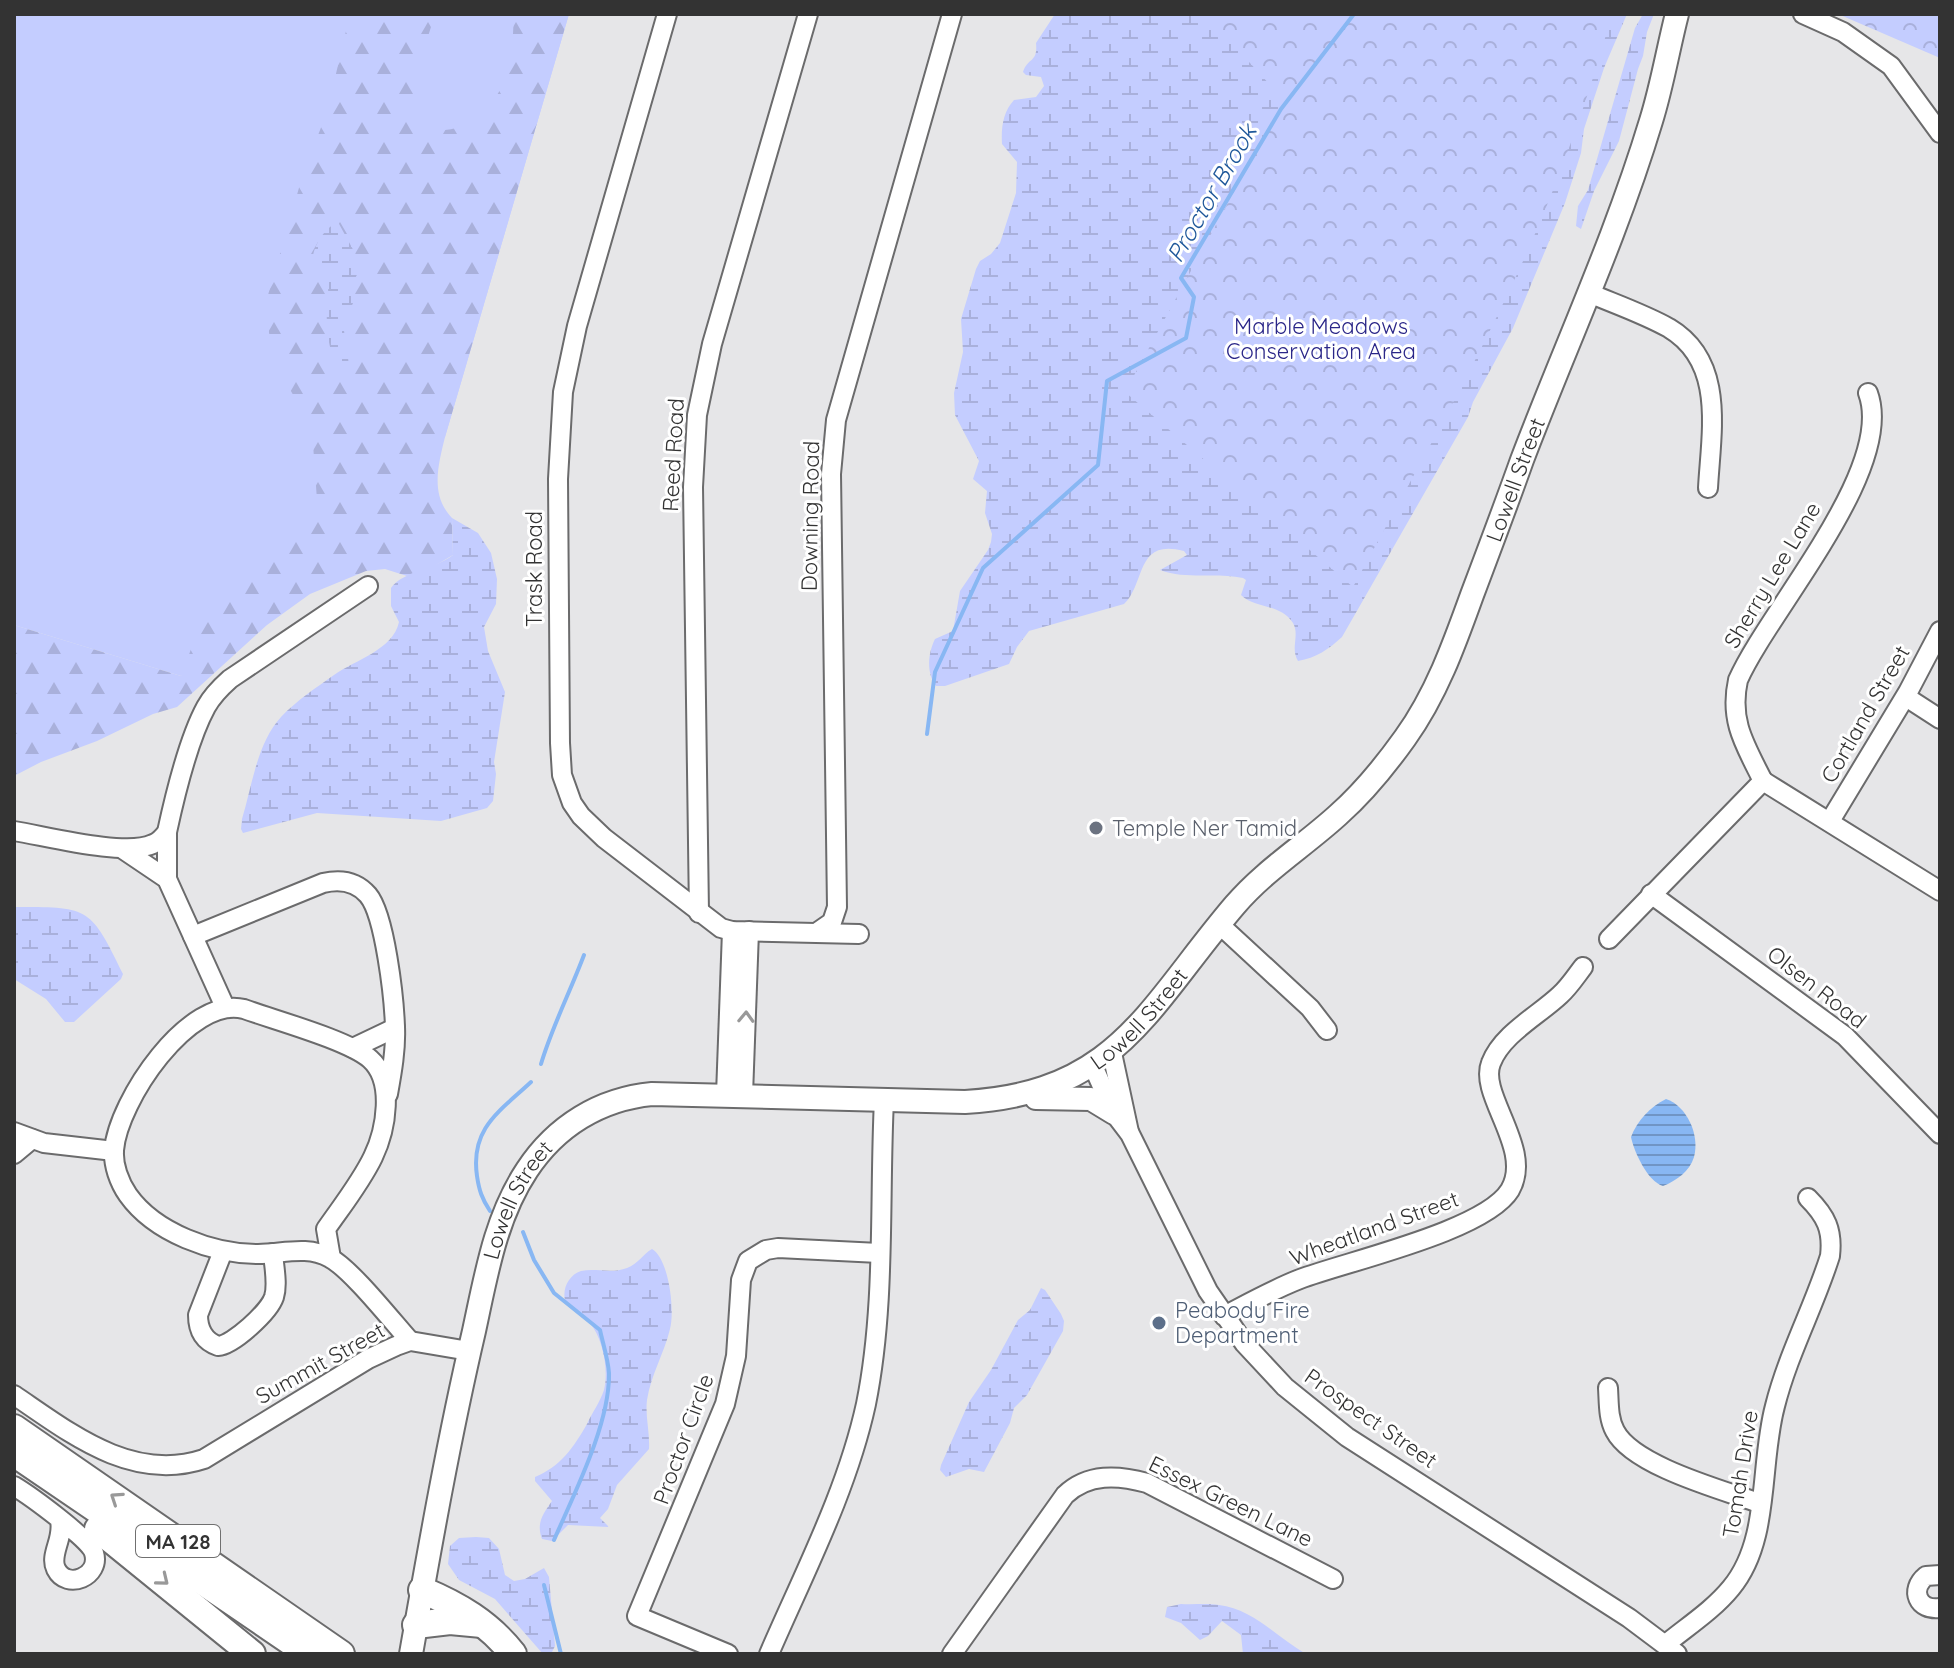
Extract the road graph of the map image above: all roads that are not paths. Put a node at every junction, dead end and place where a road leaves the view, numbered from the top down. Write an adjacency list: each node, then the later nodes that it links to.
1 (667, 14): 22 (street, Trask Road)
2 (808, 14): 22 (street, Reed Road)
3 (952, 14): 25 (street, Downing Road)
4 (1677, 14): 7 (main road, Lowell Street)
5 (1803, 14): 6 (street)
6 (1940, 133)
7 (1589, 293): 9 (street); 23 (main road, Lowell Street)
8 (1868, 393): 14 (street, Sherry Lee Lane)
9 (1708, 488)
10 (368, 586): 17 (street)
11 (1940, 631): 12 (street, Cortland Street)
12 (1906, 697): 13 (street); 15 (street, Cortland Street)
13 (1940, 719)
14 (1763, 781): 15 (street); 21 (street)
15 (1830, 821): 20 (street)
16 (14, 831): 18 (street)
17 (167, 832): 18 (street); 19 (street)
18 (124, 850): 19 (street)
19 (167, 879): 27 (street)
20 (1940, 891)
21 (1651, 894): 28 (street); 42 (street, Olsen Road)
22 (699, 913): 24 (street, Trask Road)
23 (1219, 924): 32 (street); 34 (main road, Lowell Street)
24 (740, 931): 25 (street, Trask Road); 36 (street)
25 (819, 931): 26 (street, Trask Road)
26 (859, 934)
27 (193, 936): 30 (street); 31 (street)
28 (1609, 939)
29 (1583, 967): 53 (street, Wheatland Street)
30 (225, 1007): 33 (street); 44 (street)
31 (395, 1028): 33 (street); 39 (street)
32 (1327, 1030)
33 (353, 1048): 39 (street)
34 (1112, 1053): 35 (main road, Lowell Street); 41 (street, Prospect Street)
35 (1093, 1066): 37 (main road, Lowell Street); 40 (street, Prospect Street)
36 (735, 1095): 38 (main road, Lowell Street); 55 (main road, Lowell Street)
37 (1015, 1097): 38 (main road, Lowell Street); 40 (main road)
38 (884, 1100): 51 (street)
39 (386, 1104): 47 (street)
40 (1114, 1113): 41 (street, Prospect Street)
41 (1130, 1134): 53 (street, Prospect Street)
42 (1940, 1134)
43 (23, 1136): 44 (street); 45 (street)
44 (114, 1151): 49 (street)
45 (14, 1154)
46 (1808, 1198): 62 (street, Tomah Drive)
47 (326, 1229): 48 (street); 52 (street)
48 (299, 1250): 50 (street); 52 (street)
49 (223, 1251): 50 (street); 50 (street)
50 (273, 1253)
51 (879, 1253): 76 (street, Proctor Circle); 77 (street)
52 (331, 1258): 54 (street)
53 (1224, 1316): 70 (street, Prospect Street)
54 (410, 1341): 55 (street, Summit Street); 57 (street, Summit Street)
55 (469, 1351): 66 (main road, Lowell Street)
56 (1608, 1388): 62 (street)
57 (14, 1395)
58 (14, 1428): 73 (highway, MA 128, one-way to 58)
59 (14, 1453): 72 (highway, MA 128)
60 (14, 1462): 71 (highway, one-way to 71)
61 (14, 1486): 63 (street)
62 (1759, 1503): 70 (street, Tomah Drive)
63 (60, 1521)
64 (1940, 1575): 67 (street)
65 (1333, 1579): 78 (street, Essex Green Lane)
66 (422, 1590): 68 (highway); 69 (main road, Lowell Street)
67 (1940, 1608)
68 (482, 1624): 69 (highway); 75 (highway)
69 (416, 1625): 74 (main road, Lowell Street)
70 (1672, 1649)
71 (252, 1654)
72 (309, 1654)
73 (341, 1654)
74 (411, 1654)
75 (513, 1654)
76 (728, 1654)
77 (769, 1654)
78 (952, 1654)

